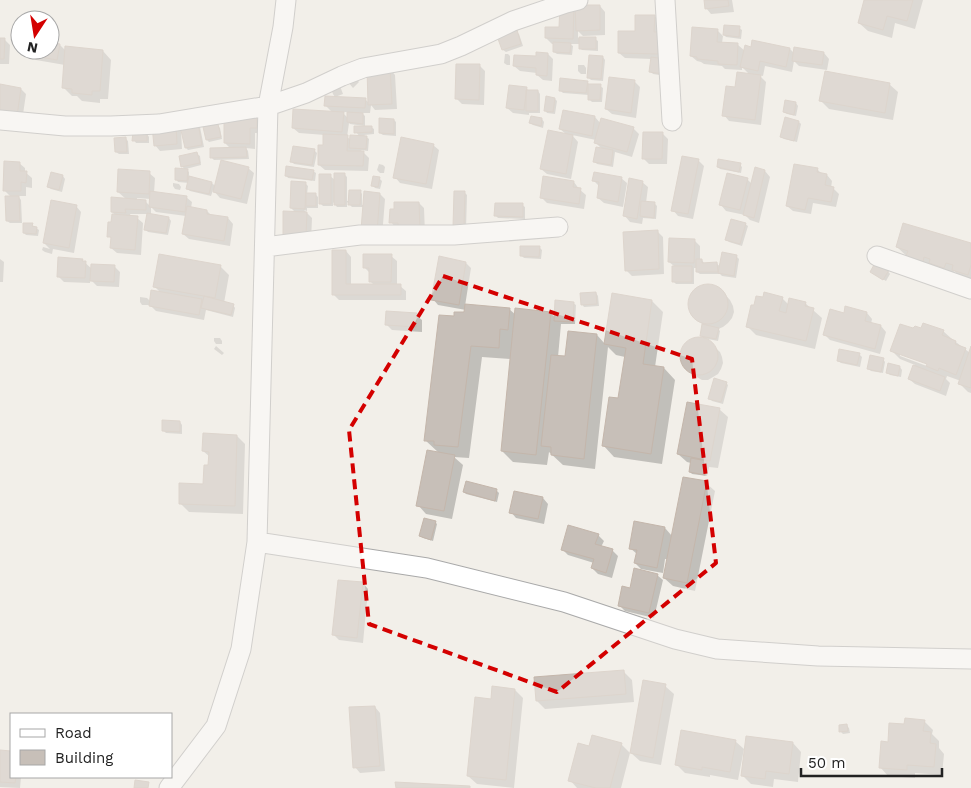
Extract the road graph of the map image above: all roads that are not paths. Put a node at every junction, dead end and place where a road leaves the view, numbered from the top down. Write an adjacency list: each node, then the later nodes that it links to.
1 (286, 0): 4 (street)
2 (578, 0): 4 (street)
3 (665, 0): 6 (street)
4 (268, 106): 5 (street); 8 (street)
5 (0, 120)
6 (672, 121)
7 (558, 227): 8 (street)
8 (265, 247): 11 (street)
9 (877, 256): 10 (street)
10 (971, 289)
11 (257, 542): 12 (street); 13 (street)
12 (971, 659)
13 (169, 788)

